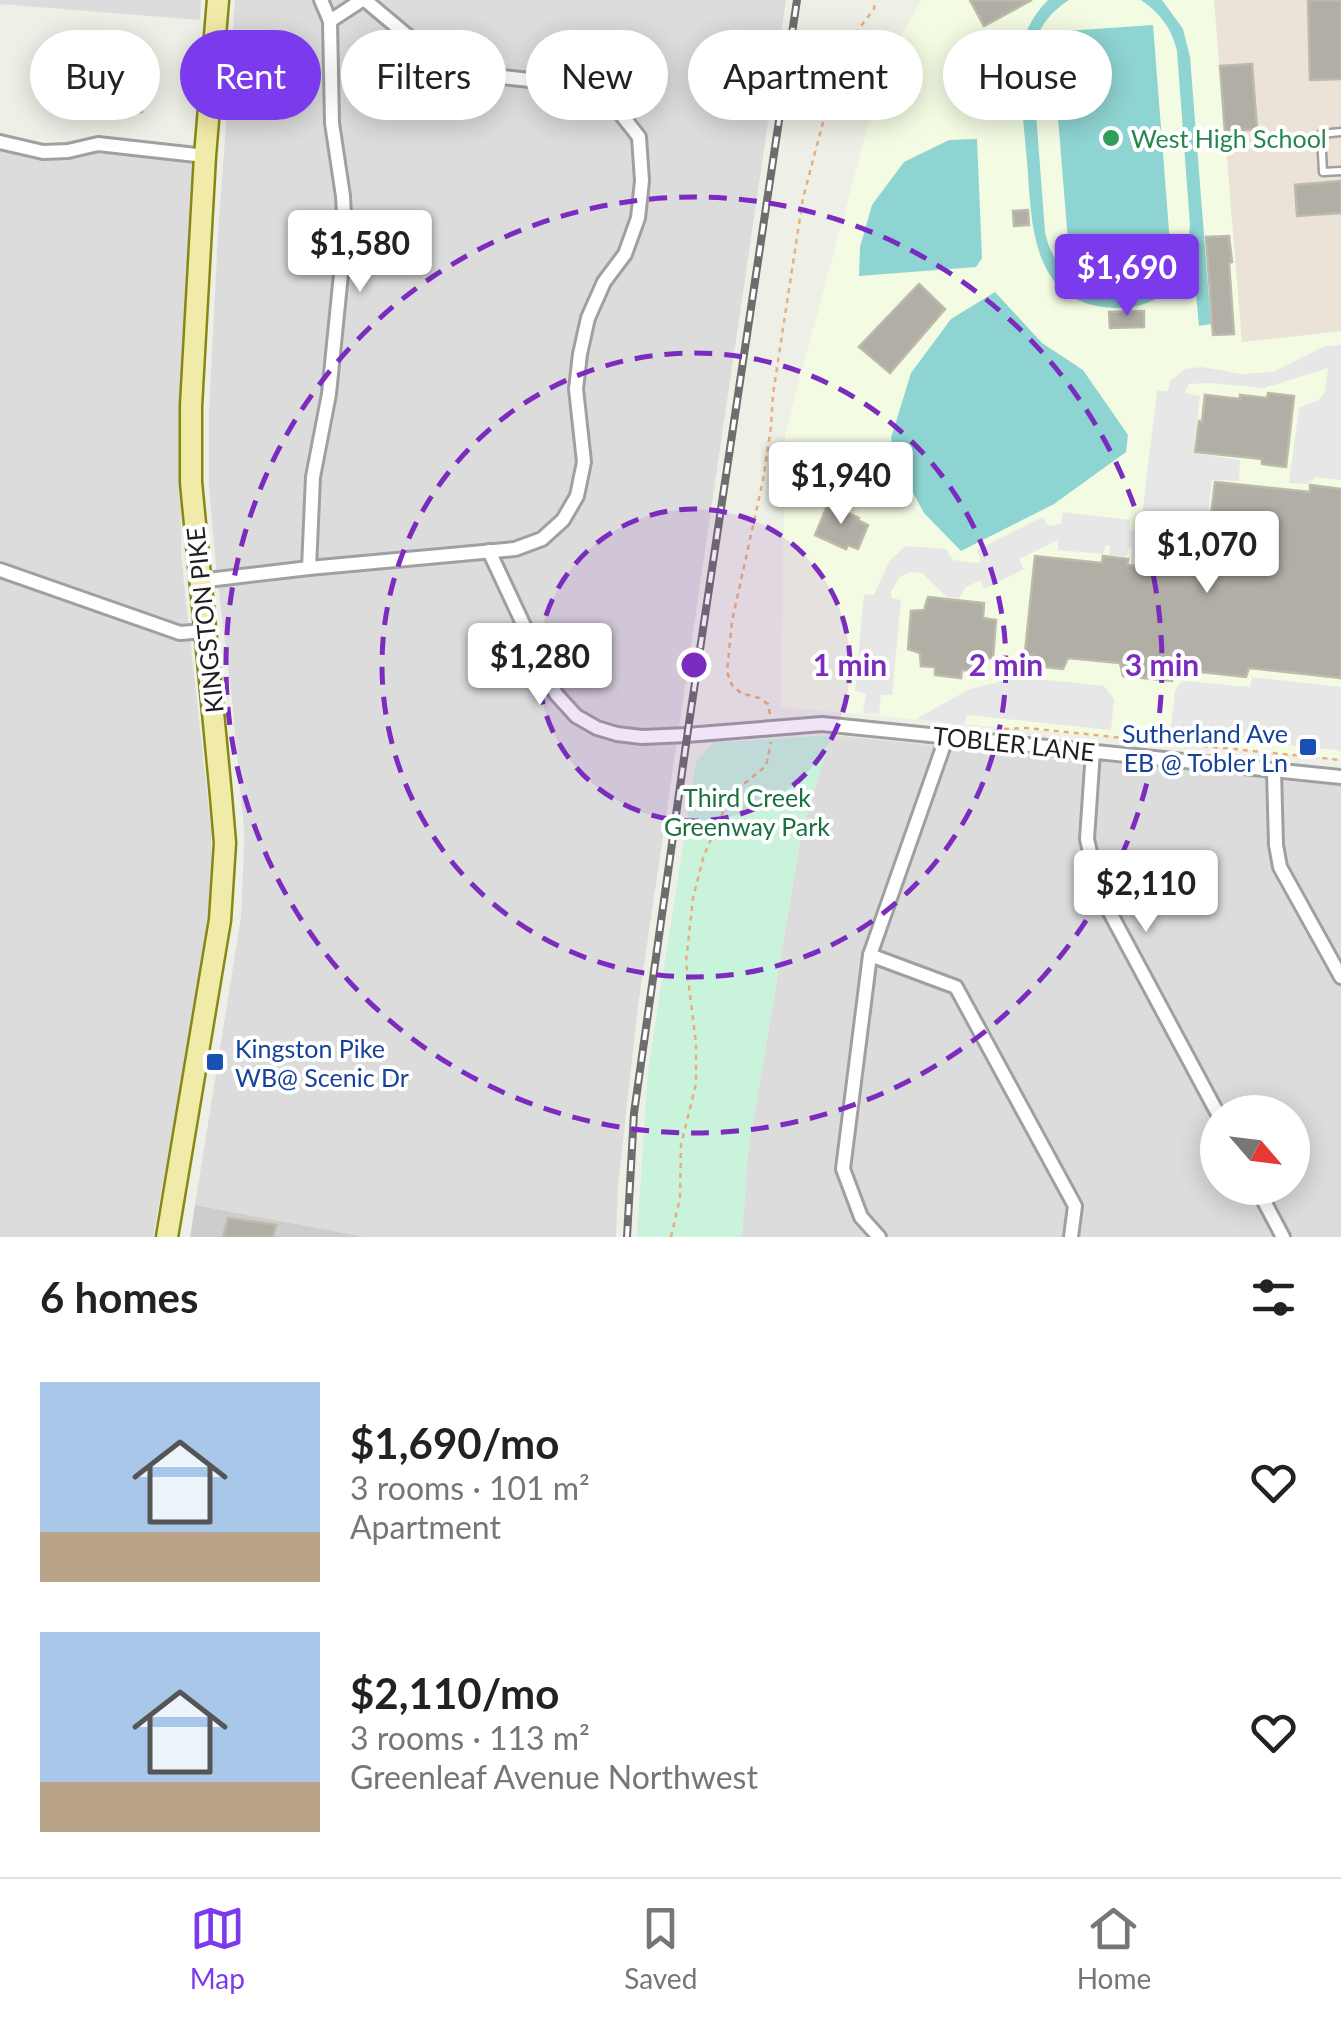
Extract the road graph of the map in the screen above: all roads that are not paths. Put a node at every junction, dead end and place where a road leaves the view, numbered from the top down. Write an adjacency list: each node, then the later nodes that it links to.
1 (218, 0): 7 (main road, KINGSTON PIKE)
2 (320, 0): 4 (street)
3 (364, 0): 4 (street); 9 (street)
4 (330, 21): 10 (street)
5 (1341, 132): 8 (lane)
6 (0, 142): 7 (street)
7 (205, 156): 12 (main road, KINGSTON PIKE)
8 (1341, 171)
9 (489, 552): 10 (street); 14 (street, TOBLER LANE)
10 (308, 568): 12 (street)
11 (0, 570): 13 (street)
12 (200, 581): 13 (main road, KINGSTON PIKE)
13 (204, 631): 22 (main road, KINGSTON PIKE)
14 (947, 736): 15 (street, TOBLER LANE); 18 (street)
15 (1092, 751): 16 (street, TOBLER LANE); 20 (street)
16 (1274, 771): 17 (street, TOBLER LANE); 19 (street)
17 (1341, 777)
18 (870, 955): 23 (street); 24 (street)
19 (1341, 978)
20 (1208, 1095)
21 (1266, 1205): 25 (street)
22 (168, 1237)
23 (880, 1237)
24 (1070, 1237)
25 (1283, 1237)

